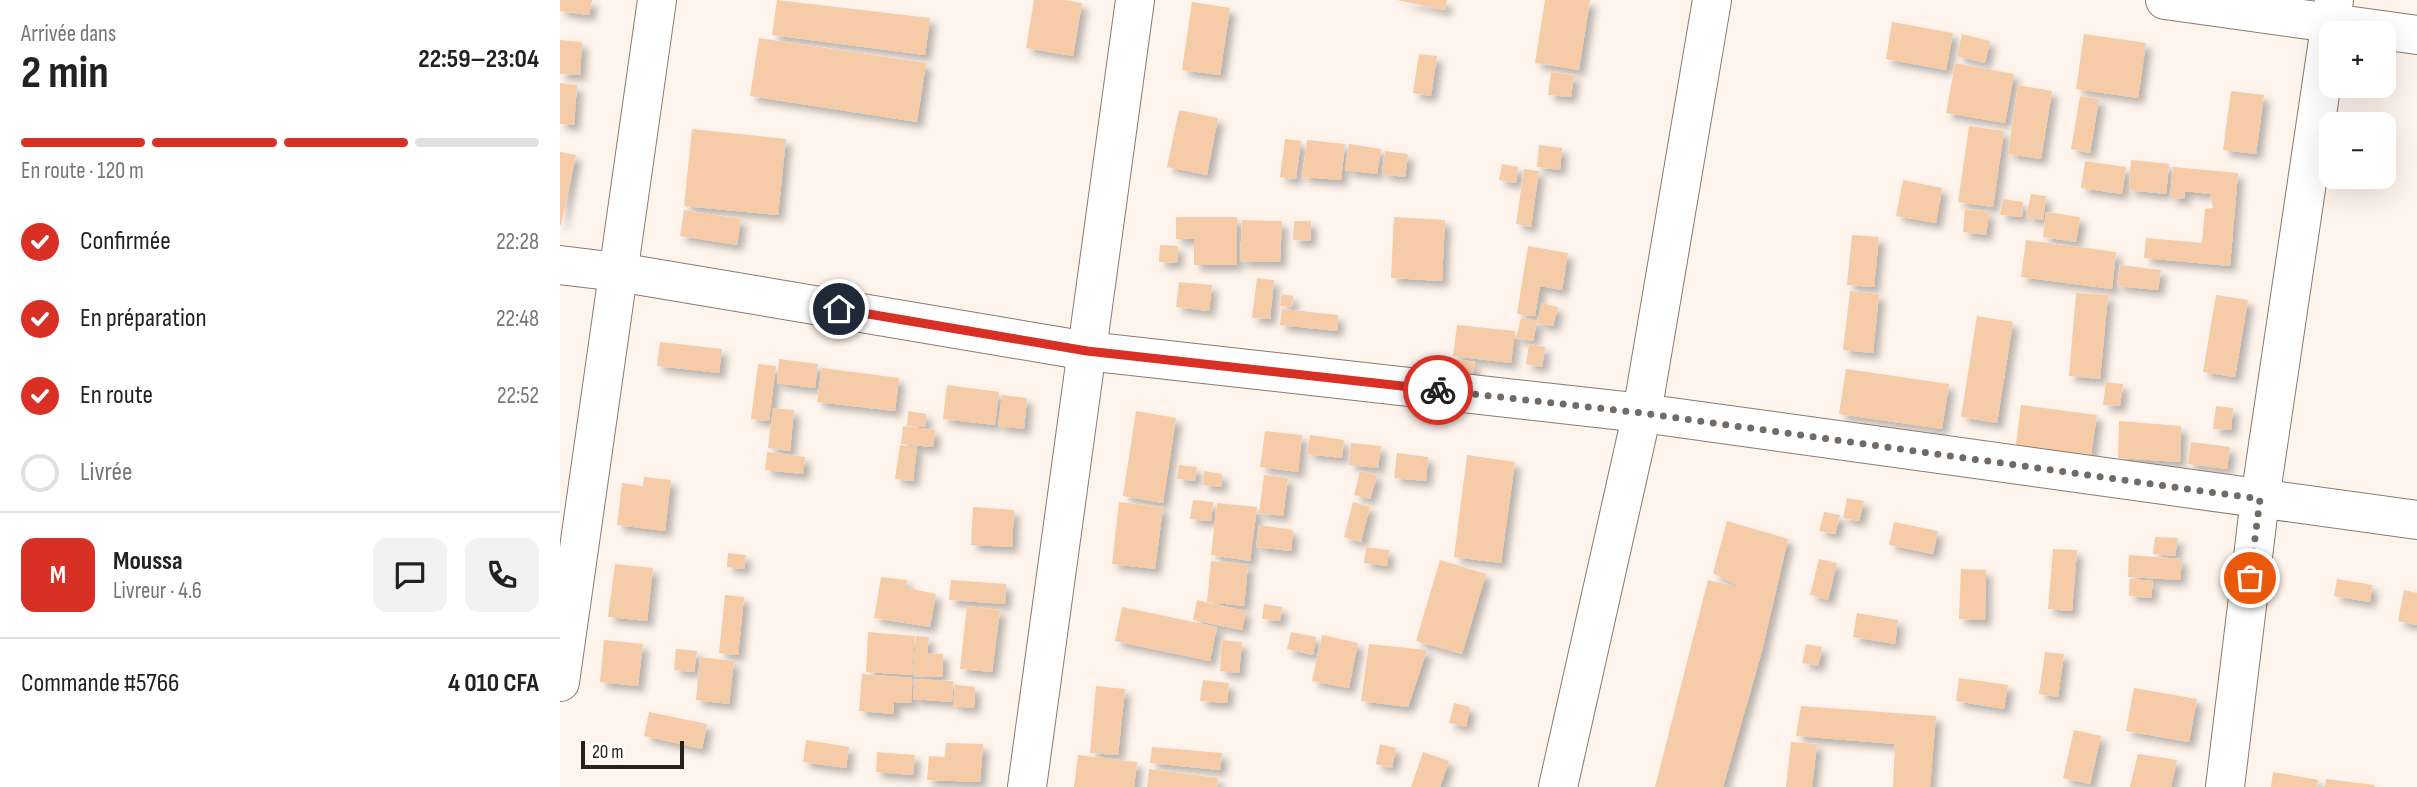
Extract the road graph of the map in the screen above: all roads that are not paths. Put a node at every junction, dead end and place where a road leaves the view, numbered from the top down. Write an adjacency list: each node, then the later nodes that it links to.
1 (657, 0): 8 (main road)
2 (1135, 0): 9 (main road)
3 (1712, 0): 10 (main road)
4 (2165, 0): 5 (main road)
5 (2332, 11): 6 (main road); 11 (main road)
6 (2417, 35)
7 (560, 265): 8 (main road)
8 (618, 272): 9 (main road); 13 (main road)
9 (1087, 351): 10 (main road); 14 (main road)
10 (1642, 413): 11 (main road); 15 (main road)
11 (2260, 499): 12 (main road); 16 (main road)
12 (2417, 520)
13 (560, 682)
14 (1027, 787)
15 (1558, 787)
16 (2225, 787)

